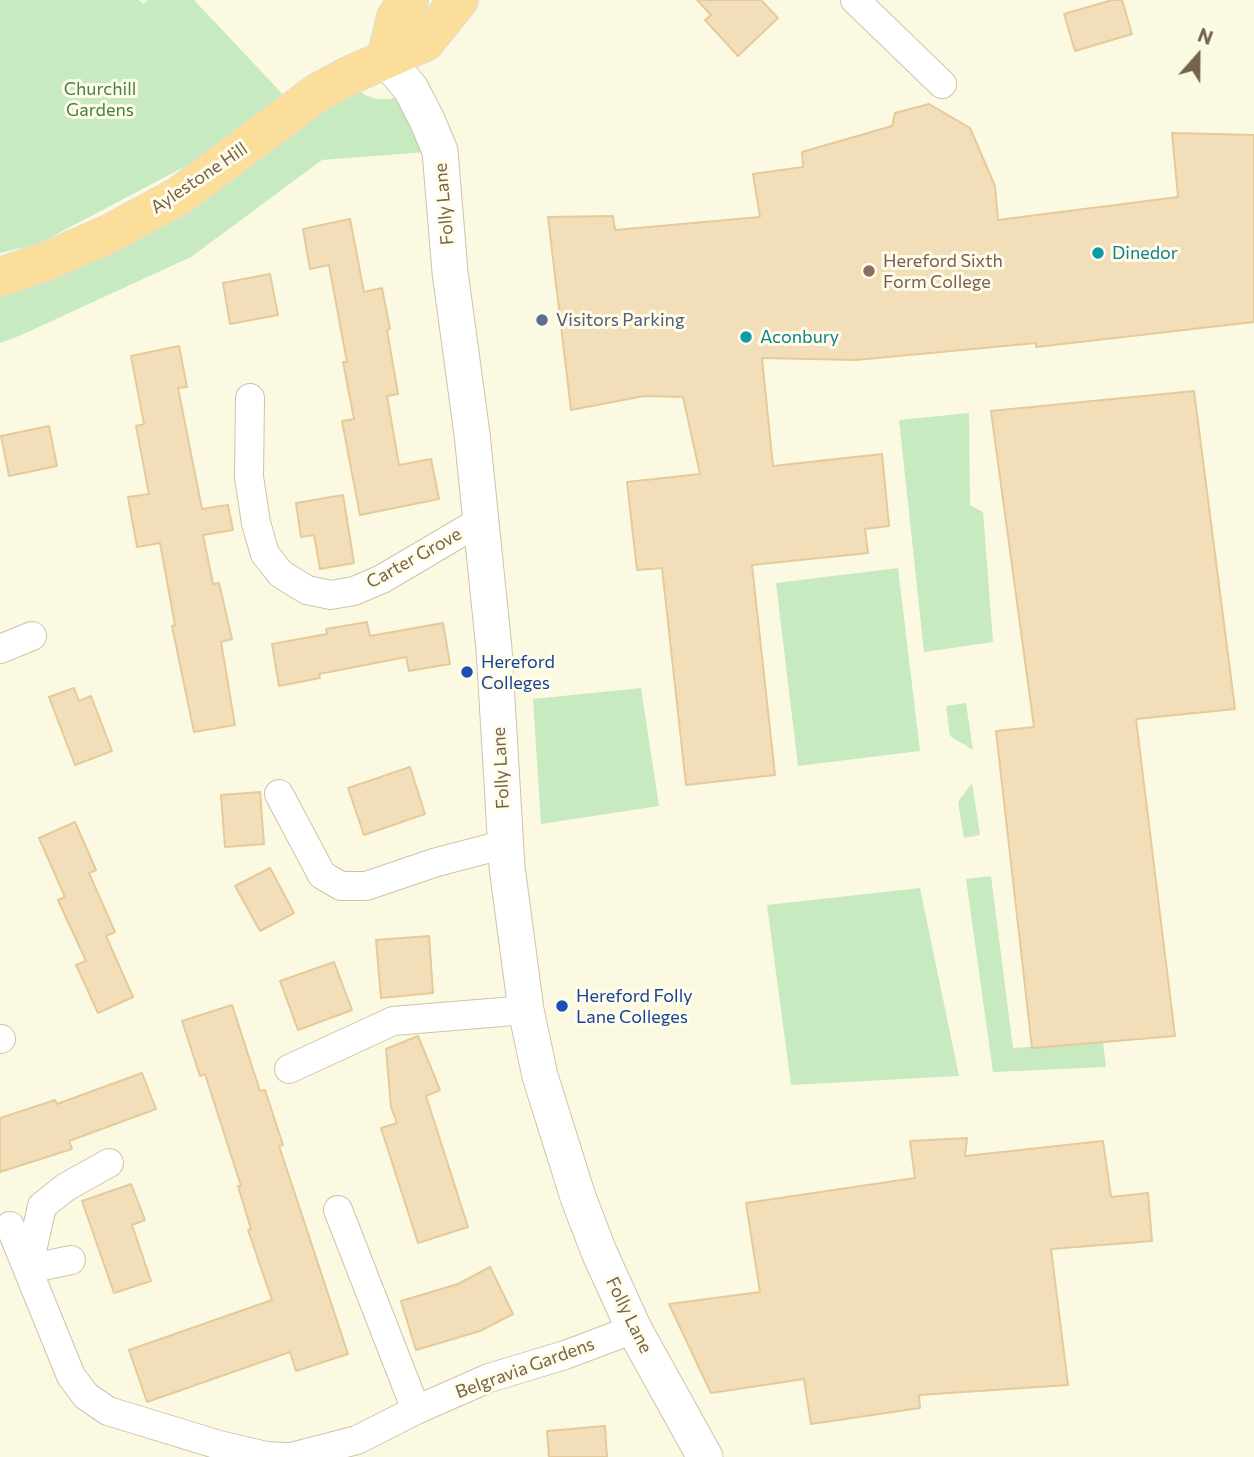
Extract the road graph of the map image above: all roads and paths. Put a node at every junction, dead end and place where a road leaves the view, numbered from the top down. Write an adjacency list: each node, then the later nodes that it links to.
1 (409, 0): 4 (highway)
2 (459, 0): 4 (highway, Aylestone Hill)
3 (855, 0): 5 (street)
4 (386, 59): 6 (highway, Aylestone Hill); 8 (street, Folly Lane)
5 (942, 84)
6 (0, 277)
7 (250, 398): 8 (street, Carter Grove)
8 (482, 520): 12 (street, Folly Lane)
9 (32, 636): 10 (street)
10 (0, 649)
11 (279, 794): 12 (street)
12 (506, 844): 13 (street, Folly Lane)
13 (526, 1010): 14 (street); 20 (street, Folly Lane)
14 (289, 1069)
15 (109, 1163): 19 (street)
16 (338, 1210): 21 (street)
17 (10, 1226): 19 (street)
18 (71, 1260): 19 (street)
19 (28, 1269): 23 (street)
20 (634, 1329): 21 (street, Belgravia Gardens); 25 (street, Folly Lane)
21 (416, 1410): 22 (street, Belgravia Gardens)
22 (361, 1448): 24 (street, Belgravia Gardens)
23 (285, 1457)
24 (291, 1457)
25 (705, 1457)

